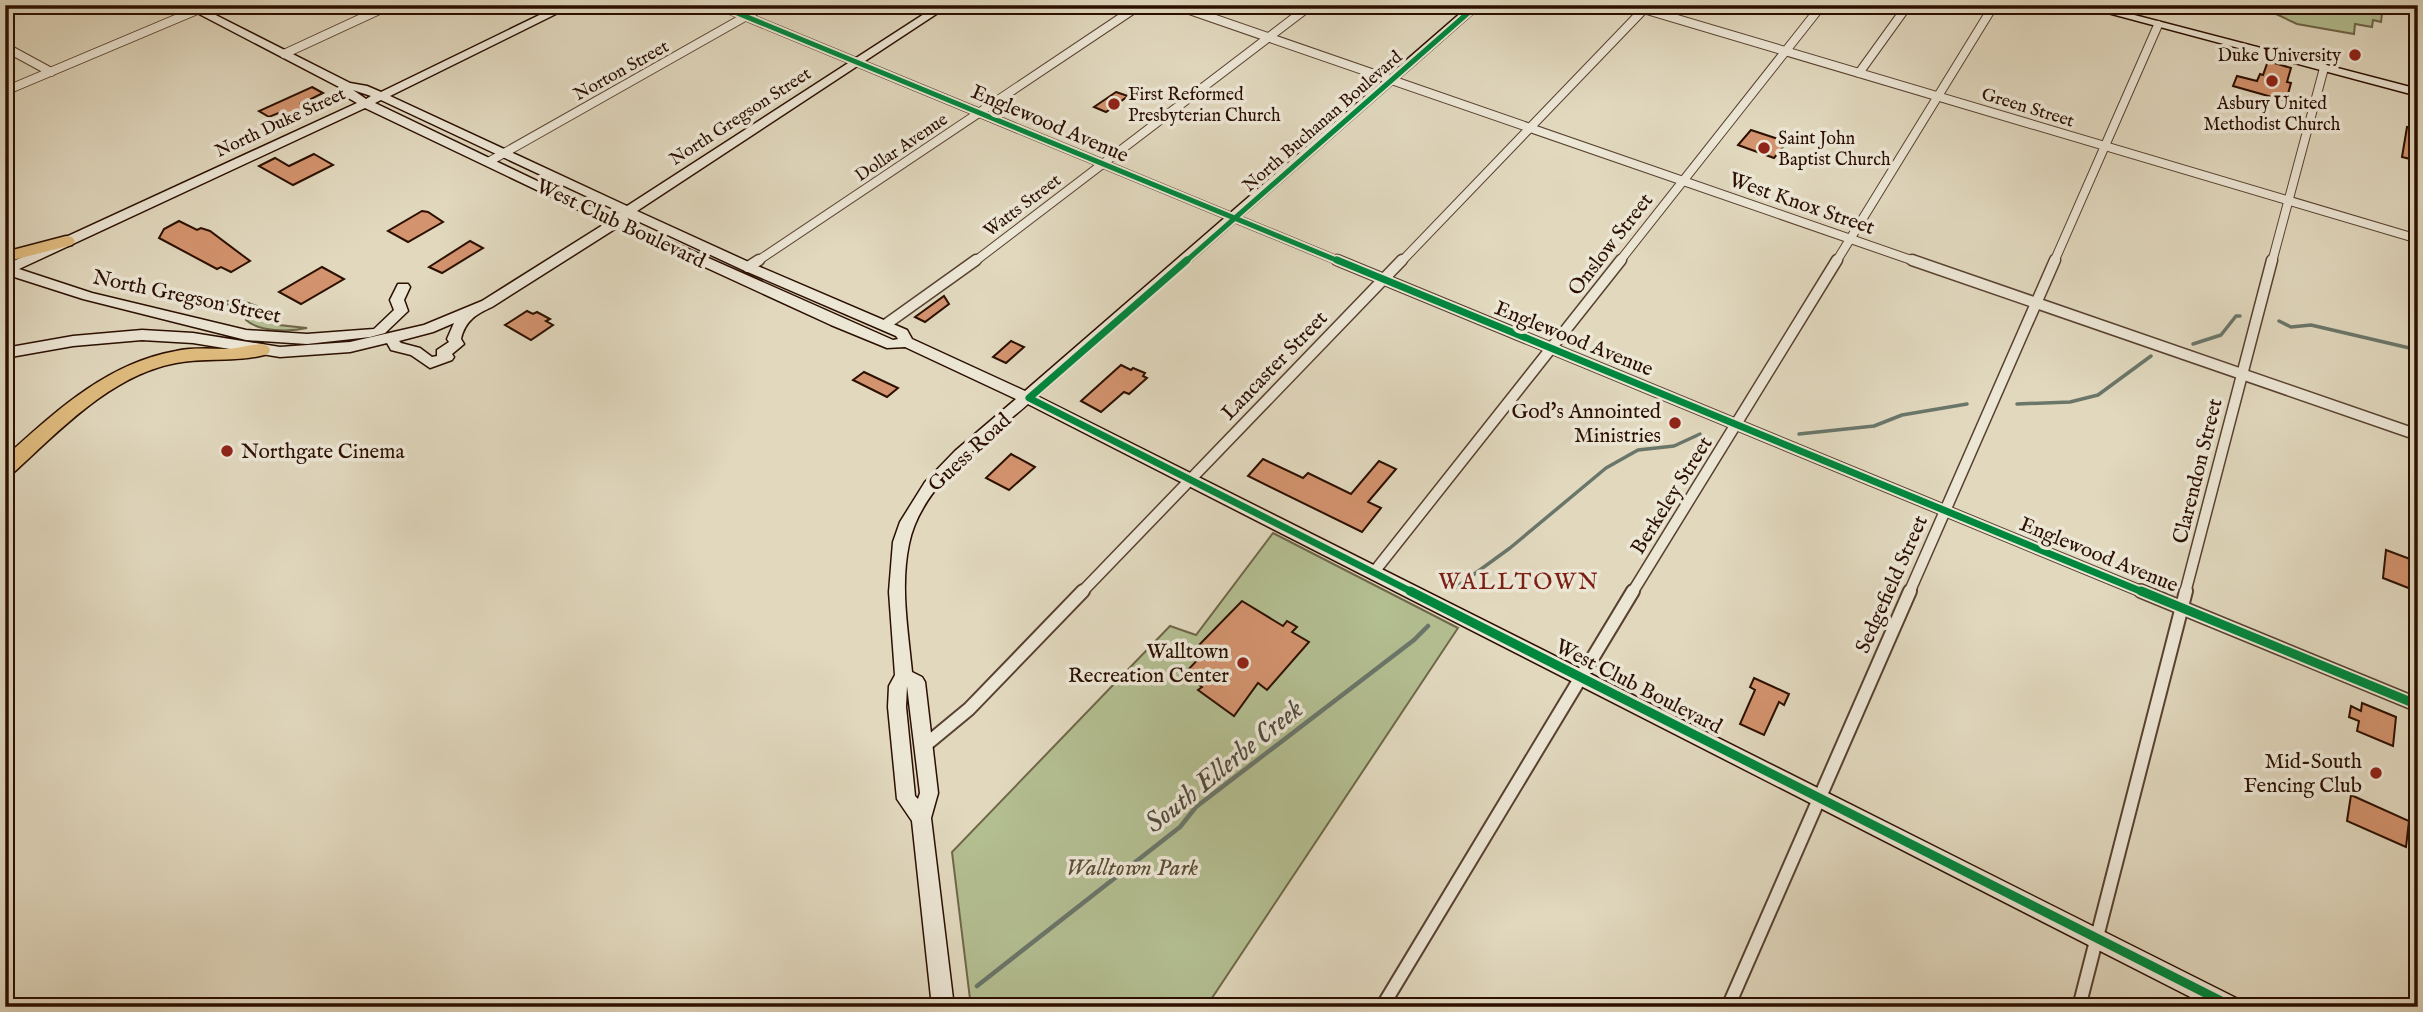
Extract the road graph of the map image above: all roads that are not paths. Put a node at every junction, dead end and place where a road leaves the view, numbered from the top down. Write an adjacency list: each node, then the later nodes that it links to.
1 (10, 5): 17 (street)
2 (209, 5): 19 (street)
3 (390, 5): 25 (street)
4 (568, 5): 34 (main road, North Duke Street)
5 (718, 5): 20 (street, Englewood Avenue)
6 (766, 5): 20 (street, Norton Street)
7 (945, 5): 26 (main road, North Gregson Street)
8 (1140, 5): 37 (street, Dollar Avenue)
9 (1175, 5): 22 (street, West Knox Street)
10 (1311, 5): 22 (street, Watts Street)
11 (1477, 5): 30 (main road, North Buchanan Boulevard)
12 (1630, 5): 18 (street, Green Street)
13 (1822, 5): 24 (street, Onslow Street)
14 (1908, 5): 29 (street)
15 (1994, 5): 35 (street, Berkeley Street)
16 (2083, 5): 21 (main road)
17 (5, 7)
18 (1646, 7): 24 (street, Green Street); 38 (street, Lancaster Street)
19 (192, 8): 25 (main road, West Club Boulevard); 28 (street)
20 (748, 18): 26 (street, Englewood Avenue); 40 (street, Norton Street)
21 (2158, 25): 27 (main road); 39 (street, Sedgefield Street)
22 (1268, 38): 30 (street, West Knox Street); 42 (street, Watts Street)
23 (5, 47): 28 (street)
24 (1785, 51): 29 (street, Green Street); 43 (street, Onslow Street)
25 (284, 54): 31 (main road, West Club Boulevard)
26 (858, 62): 37 (street, Englewood Avenue); 45 (main road, North Gregson Street)
27 (2324, 68): 33 (main road); 44 (street, Clarendon Street)
28 (51, 72): 32 (street)
29 (1860, 73): 35 (street, Green Street)
30 (1392, 81): 38 (street, West Knox Street); 46 (main road, North Buchanan Boulevard)
31 (348, 86): 34 (main road, West Club Boulevard); 36 (main road, West Club Boulevard)
32 (5, 91)
33 (2418, 93)
34 (381, 96): 36 (main road, North Duke Street); 40 (main road, West Club Boulevard)
35 (1937, 96): 39 (street, Green Street); 47 (street, Berkeley Street)
36 (365, 103): 41 (main road, West Club Boulevard); 49 (main road, North Duke Street)
37 (980, 113): 42 (street, Englewood Avenue); 51 (street, Dollar Avenue)
38 (1530, 128): 43 (street, West Knox Street); 52 (street, Lancaster Street)
39 (2104, 146): 44 (street, Green Street); 54 (street, Sedgefield Street)
40 (503, 154): 41 (street, Norton Street); 45 (main road, West Club Boulevard)
41 (490, 161): 45 (main road, West Club Boulevard)
42 (1102, 164): 46 (street, Englewood Avenue); 57 (street, Watts Street)
43 (1682, 181): 47 (street, West Knox Street); 60 (street, Onslow Street)
44 (2288, 200): 48 (street, Green Street); 63 (street, Clarendon Street)
45 (616, 217): 51 (main road, West Club Boulevard); 55 (main road, North Gregson Street); 56 (main road, West Club Boulevard); 58 (main road, North Gregson Street)
46 (1235, 218): 52 (street, Englewood Avenue); 64 (main road, North Buchanan Boulevard)
47 (1851, 239): 54 (street, West Knox Street); 65 (street, Berkeley Street)
48 (2418, 239)
49 (66, 241): 50 (highway)
50 (6, 266): 58 (main road, North Gregson Street)
51 (748, 267): 57 (main road, West Club Boulevard)
52 (1383, 279): 60 (street, Englewood Avenue); 68 (street, Lancaster Street)
53 (403, 287): 58 (main road)
54 (2036, 303): 63 (street, West Knox Street); 69 (street, Sedgefield Street)
55 (469, 313): 58 (main road, North Gregson Street); 58 (main road)
56 (836, 322): 57 (main road); 59 (main road, West Club Boulevard)
57 (885, 325): 59 (main road, West Club Boulevard)
58 (386, 334): 61 (main road, North Gregson Street)
59 (905, 342): 64 (main road, West Club Boulevard)
60 (1550, 347): 65 (street, Englewood Avenue); 70 (street, Onslow Street)
61 (261, 350): 62 (main road, North Gregson Street); 67 (highway)
62 (5, 353)
63 (2242, 374): 66 (street, West Knox Street); 71 (street, Clarendon Street)
64 (1029, 398): 68 (main road, West Club Boulevard); 72 (main road, Guess Road)
65 (1737, 424): 69 (street, Englewood Avenue); 73 (street, Berkeley Street)
66 (2418, 435)
67 (5, 469)
68 (1192, 479): 70 (main road, West Club Boulevard); 75 (street, Lancaster Street)
69 (1946, 510): 71 (street, Englewood Avenue); 76 (street, Sedgefield Street)
70 (1374, 572): 73 (main road, West Club Boulevard)
71 (2182, 607): 74 (street, Englewood Avenue); 78 (street, Clarendon Street)
72 (904, 676): 75 (main road, Guess Road); 77 (main road, Guess Road)
73 (1582, 676): 76 (main road, West Club Boulevard); 80 (street, Berkeley Street)
74 (2418, 705)
75 (923, 747): 77 (main road, Guess Road)
76 (1819, 798): 78 (main road, West Club Boulevard); 81 (street, Sedgefield Street)
77 (921, 818): 79 (main road, Guess Road)
78 (2098, 937): 82 (street, Clarendon Street); 83 (main road, West Club Boulevard)
79 (943, 1007)
80 (1381, 1007)
81 (1728, 1007)
82 (2079, 1007)
83 (2233, 1007)

